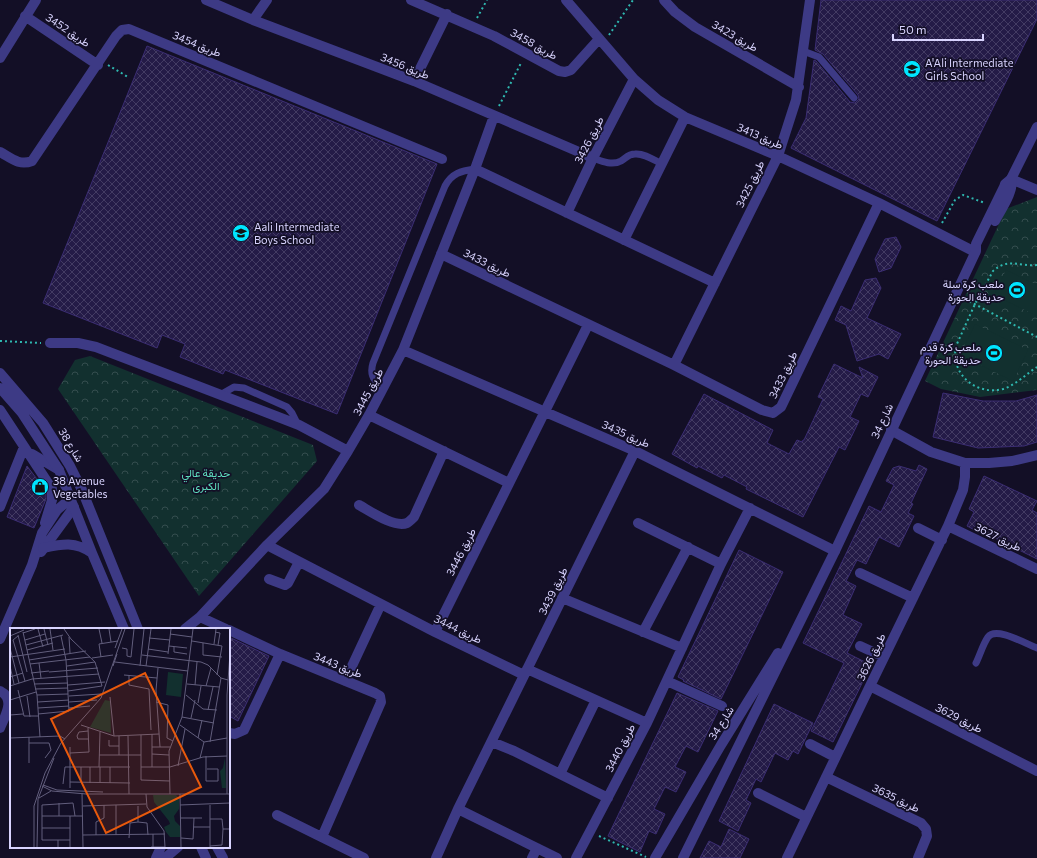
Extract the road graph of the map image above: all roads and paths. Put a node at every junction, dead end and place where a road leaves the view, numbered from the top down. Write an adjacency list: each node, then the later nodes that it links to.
1 (36, 0): 11 (street)
2 (206, 0): 12 (street, طريق 3456)
3 (267, 0): 12 (street)
4 (411, 0): 10 (street, طريق 3458)
5 (487, 0): 13 (path)
6 (566, 0): 14 (street, طريق 3413)
7 (633, 0): 14 (path)
8 (664, 0): 22 (street, طريق 3423)
9 (810, 0): 15 (street, طريق 3425)
10 (447, 14): 13 (street, طريق 3458); 21 (street)
11 (25, 16): 17 (street); 18 (street, طريق 3452)
12 (253, 20): 21 (street, طريق 3456)
13 (473, 26): 16 (street, طريق 3458)
14 (602, 41): 16 (street, طريق 3458); 20 (street, طريق 3413)
15 (803, 51): 22 (street, طريق 3425); 23 (lane)
16 (526, 53): 24 (path)
17 (0, 58)
18 (99, 62): 19 (path); 27 (street, طريق 3454); 29 (street, طريق 3454)
19 (128, 77)
20 (634, 79): 25 (street, طريق 3413); 30 (street, طريق 3426)
21 (414, 81): 24 (street, طريق 3456)
22 (799, 87): 28 (street, طريق 3425)
23 (854, 98)
24 (494, 116): 30 (street, طريق 3456); 32 (street, طريق 3445)
25 (685, 117): 28 (street, طريق 3413); 31 (street)
26 (1037, 127): 33 (street, شارع 34)
27 (0, 152)
28 (778, 156): 35 (street, طريق 3413); 43 (street, طريق 3425)
29 (442, 158)
30 (593, 158): 31 (lane); 37 (street, طريق 3426)
31 (662, 164): 39 (street)
32 (475, 169): 37 (street); 41 (street, طريق 3445); 55 (lane)
33 (1011, 179): 34 (street); 36 (street, شارع 34); 40 (street, شارع 34)
34 (1037, 190)
35 (879, 203): 38 (street, طريق 3413); 51 (street, طريق 3433)
36 (994, 207): 38 (path); 40 (street, شارع 34)
37 (567, 212): 39 (street)
38 (937, 233): 40 (street, طريق 3413)
39 (624, 240): 43 (street)
40 (976, 252): 44 (street, شارع 34)
41 (441, 254): 46 (street, طريق 3433); 50 (street, طريق 3445)
42 (1037, 265): 45 (path)
43 (715, 282): 51 (street, طريق 3425)
44 (955, 294): 45 (path); 61 (street, شارع 34)
45 (975, 304): 47 (path); 52 (path)
46 (588, 325): 51 (street, طريق 3433); 58 (street)
47 (1037, 337)
48 (0, 340): 49 (path)
49 (50, 343): 56 (street)
50 (403, 350): 55 (street, طريق 3445); 58 (street, طريق 3435)
51 (674, 365)
52 (1037, 367)
53 (0, 374): 70 (street, شارع 38)
54 (0, 388): 68 (street, شارع 38)
55 (382, 390): 59 (street, طريق 3445)
56 (220, 395): 60 (street); 60 (lane)
57 (0, 410): 62 (street)
58 (544, 412): 65 (street, طريق 3435); 69 (street, طريق 3446)
59 (370, 416): 63 (street); 64 (street, طريق 3445)
60 (298, 426): 64 (street)
61 (891, 430): 67 (street); 82 (street, شارع 34)
62 (24, 447): 68 (street); 72 (street); 77 (street)
63 (444, 450): 69 (street); 71 (street)
64 (348, 451): 79 (street, طريق 3445)
65 (635, 451): 73 (street, طريق 3435); 90 (street, طريق 3439)
66 (1037, 455): 67 (street)
67 (965, 463): 75 (street, طريق 3626)
68 (59, 470): 70 (street, شارع 38)
69 (509, 483): 100 (street, طريق 3446)
70 (78, 499): 77 (street); 80 (street); 83 (street, شارع 38); 96 (street, شارع 38)
71 (358, 505)
72 (0, 507)
73 (750, 508): 82 (street, طريق 3435); 85 (street, طريق 3440)
74 (638, 523): 81 (street)
75 (948, 526): 78 (street, طريق 3626); 87 (street, طريق 3627)
76 (918, 528): 78 (street)
77 (42, 533): 86 (street)
78 (942, 540): 91 (street, طريق 3626)
79 (267, 545): 84 (street, طريق 3444); 94 (street, طريق 3445)
80 (44, 548): 83 (street); 86 (street)
81 (688, 548): 85 (street); 101 (street)
82 (835, 551): 92 (street, شارع 34)
83 (92, 553): 95 (street, شارع 38)
84 (299, 562): 89 (street); 93 (street, طريق 3444)
85 (722, 564): 104 (street, طريق 3440)
86 (32, 565): 102 (street)
87 (1037, 569)
88 (860, 573): 91 (street)
89 (269, 579)
90 (562, 598): 101 (street); 109 (street, طريق 3439)
91 (913, 598): 107 (street, طريق 3626)
92 (810, 602): 147 (street, شارع 34); 148 (street, شارع 34)
93 (381, 604): 100 (street, طريق 3444); 110 (street)
94 (200, 617): 97 (street, طريق 3445); 98 (street)
95 (124, 628)
96 (138, 628)
97 (186, 628)
98 (220, 628)
99 (230, 630): 106 (street, طريق 3443)
100 (435, 632): 109 (street, طريق 3444)
101 (643, 632): 104 (street)
102 (0, 639)
103 (860, 646): 107 (street)
104 (682, 648): 111 (street, طريق 3440)
105 (1037, 648): 108 (lane)
106 (280, 654): 110 (street, طريق 3443); 118 (street)
107 (884, 657): 112 (street, طريق 3626)
108 (976, 663)
109 (526, 672): 114 (street, طريق 3444); 119 (street, طريق 3439)
110 (345, 681): 131 (street, طريق 3443)
111 (667, 681): 115 (street); 116 (street, طريق 3440)
112 (870, 686): 121 (street, طريق 3626); 122 (street, طريق 3629)
113 (0, 691): 117 (street)
114 (596, 700): 116 (street, طريق 3444); 123 (street)
115 (722, 706)
116 (647, 723): 126 (street, طريق 3440)
117 (0, 728)
118 (230, 732)
119 (492, 742): 123 (street); 127 (street, طريق 3439)
120 (810, 744): 121 (street)
121 (836, 757): 124 (street, طريق 3626)
122 (1037, 771)
123 (560, 774): 126 (street)
124 (826, 777): 129 (street, طريق 3626); 150 (street, طريق 3635)
125 (758, 793): 129 (street)
126 (608, 798): 130 (street, طريق 3440)
127 (458, 809): 136 (street); 142 (street, طريق 3439)
128 (277, 815): 131 (street)
129 (806, 817): 149 (street, طريق 3626)
130 (590, 832): 145 (street, طريق 3440); 146 (path)
131 (322, 837): 141 (street)
132 (161, 848): 137 (street)
133 (177, 848): 138 (street)
134 (201, 848): 139 (street)
135 (217, 848): 140 (street)
136 (538, 848): 143 (street); 144 (street)
137 (156, 858)
138 (165, 858)
139 (206, 858)
140 (222, 858)
141 (364, 858)
142 (436, 858)
143 (532, 858)
144 (557, 858)
145 (576, 858)
146 (648, 858)
147 (655, 858)
148 (683, 858)
149 (787, 858)
150 (918, 858)

